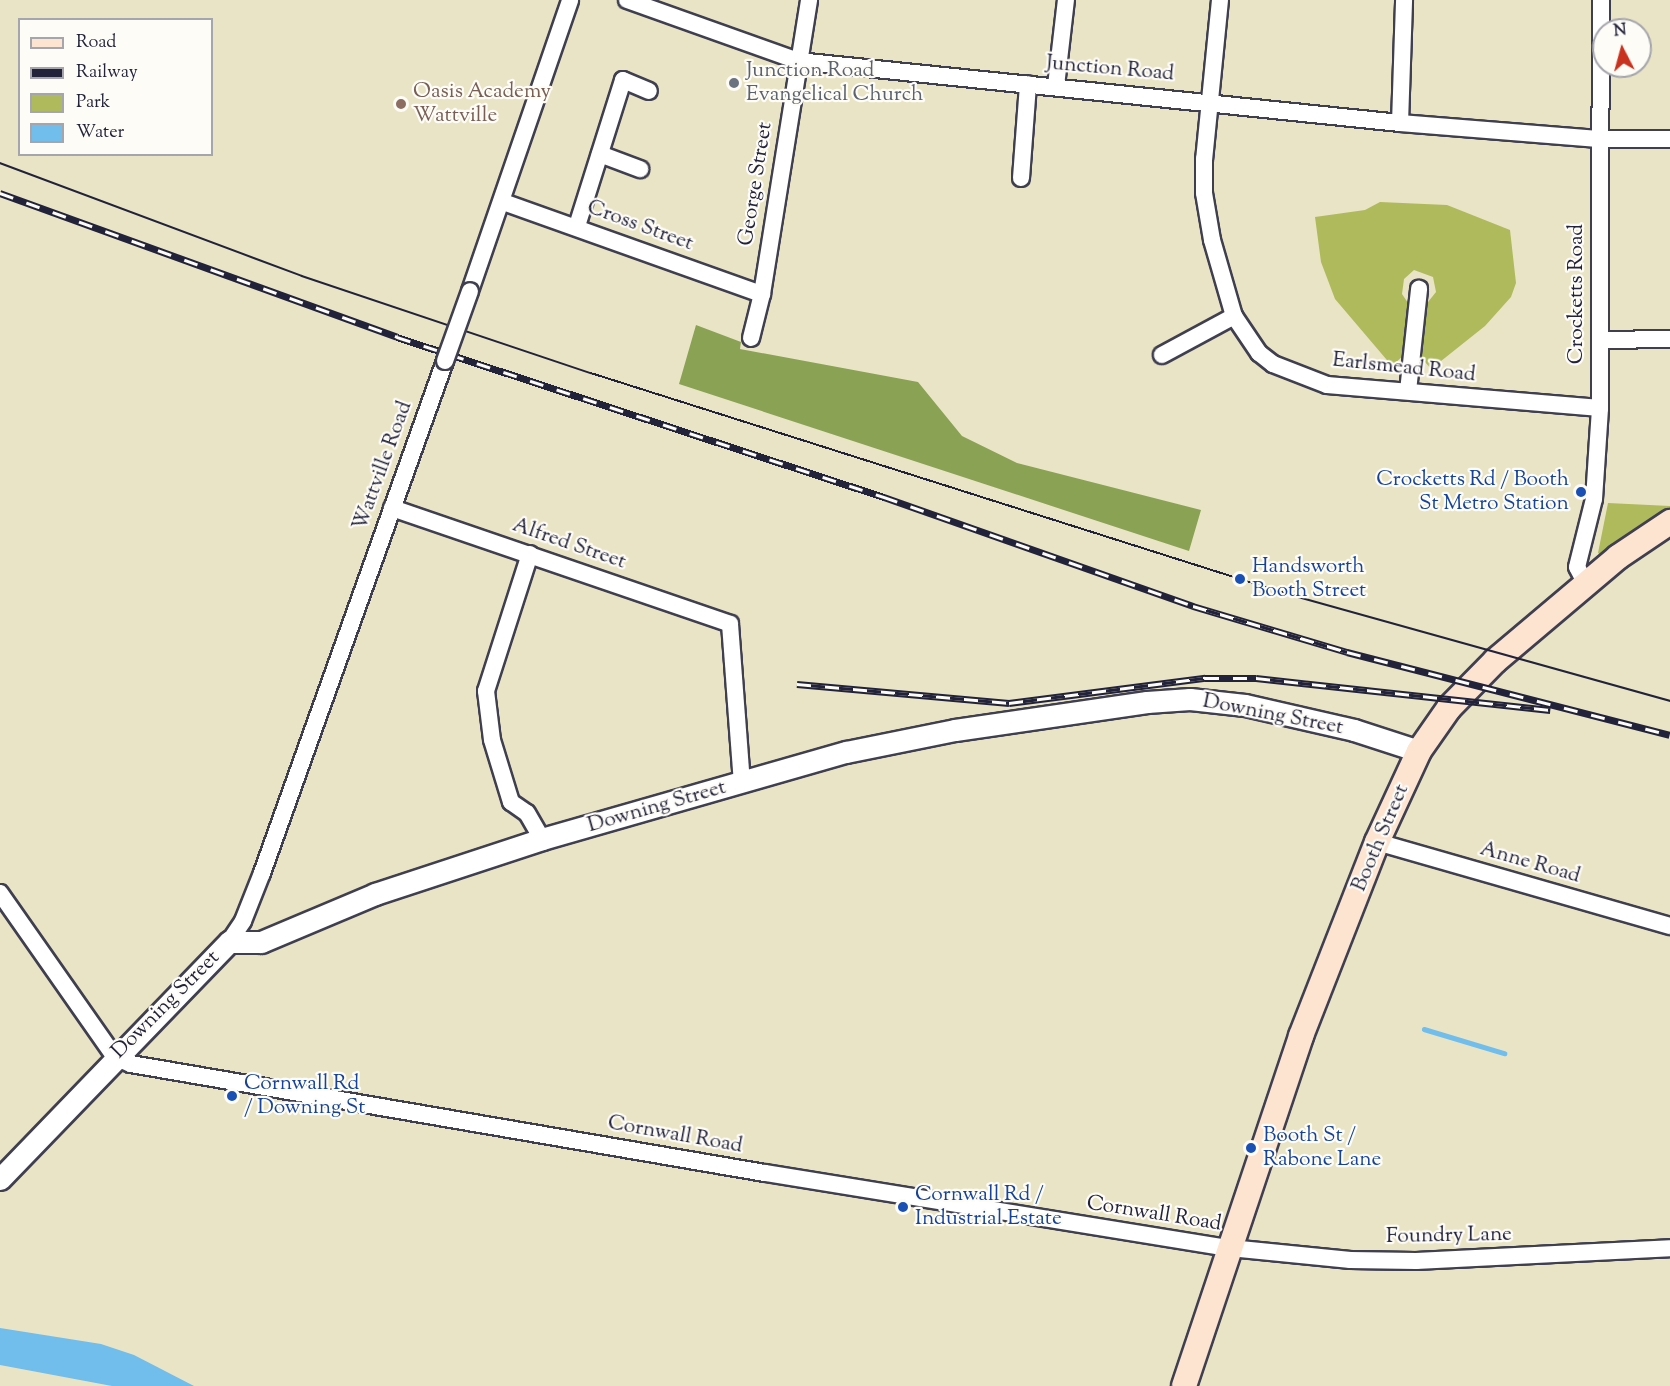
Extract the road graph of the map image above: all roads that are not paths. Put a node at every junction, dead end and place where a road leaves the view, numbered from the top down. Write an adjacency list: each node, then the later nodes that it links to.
1 (570, 0): 19 (street, Wattville Road)
2 (627, 0): 8 (street, Junction Road)
3 (809, 0): 8 (street, George Street)
4 (1066, 0): 10 (street)
5 (1220, 0): 12 (street, Earlsmead Road)
6 (1404, 0): 13 (street)
7 (1601, 0): 15 (street, Crocketts Road)
8 (798, 61): 9 (street, Junction Road); 22 (street, George Street)
9 (1028, 84): 10 (street, Junction Road); 18 (street)
10 (1056, 86): 12 (street, Junction Road)
11 (649, 91): 16 (street)
12 (1210, 101): 13 (street, Junction Road); 23 (street, Earlsmead Road)
13 (1400, 123): 15 (street, Junction Road)
14 (1670, 139): 15 (street, Junction Road)
15 (1598, 140): 26 (street, Crocketts Road)
16 (600, 154): 17 (street); 20 (street)
17 (640, 169)
18 (1021, 178)
19 (503, 202): 20 (street, Cross Street); 30 (street, Wattville Road, bridge)
20 (577, 226): 22 (street, Cross Street)
21 (1419, 289): 28 (street)
22 (762, 294): 24 (street, George Street)
23 (1234, 316): 27 (street); 28 (street, Earlsmead Road)
24 (751, 338)
25 (1670, 339): 26 (street)
26 (1600, 340): 29 (street, Crocketts Road)
27 (1162, 355)
28 (1408, 391): 29 (street, Earlsmead Road)
29 (1600, 408): 33 (street, Crocketts Road)
30 (392, 507): 32 (street, Alfred Street); 40 (street, Wattville Road)
31 (1670, 522): 33 (main road, Booth Street)
32 (530, 554): 35 (street, Alfred Street); 36 (street)
33 (1586, 584): 34 (main road, Booth Street)
34 (1419, 751): 35 (street, Downing Street); 37 (main road, Booth Street)
35 (742, 782): 36 (street, Downing Street)
36 (542, 839): 40 (street, Downing Street)
37 (1377, 842): 39 (street, Anne Road); 43 (main road, Booth Street)
38 (0, 893): 41 (street)
39 (1670, 926)
40 (229, 942): 41 (street, Downing Street)
41 (115, 1057): 42 (street, Downing Street); 43 (street, Cornwall Road)
42 (1, 1175)
43 (1230, 1248): 44 (street, Foundry Lane); 45 (main road, Booth Street)
44 (1670, 1248)
45 (1184, 1386)

